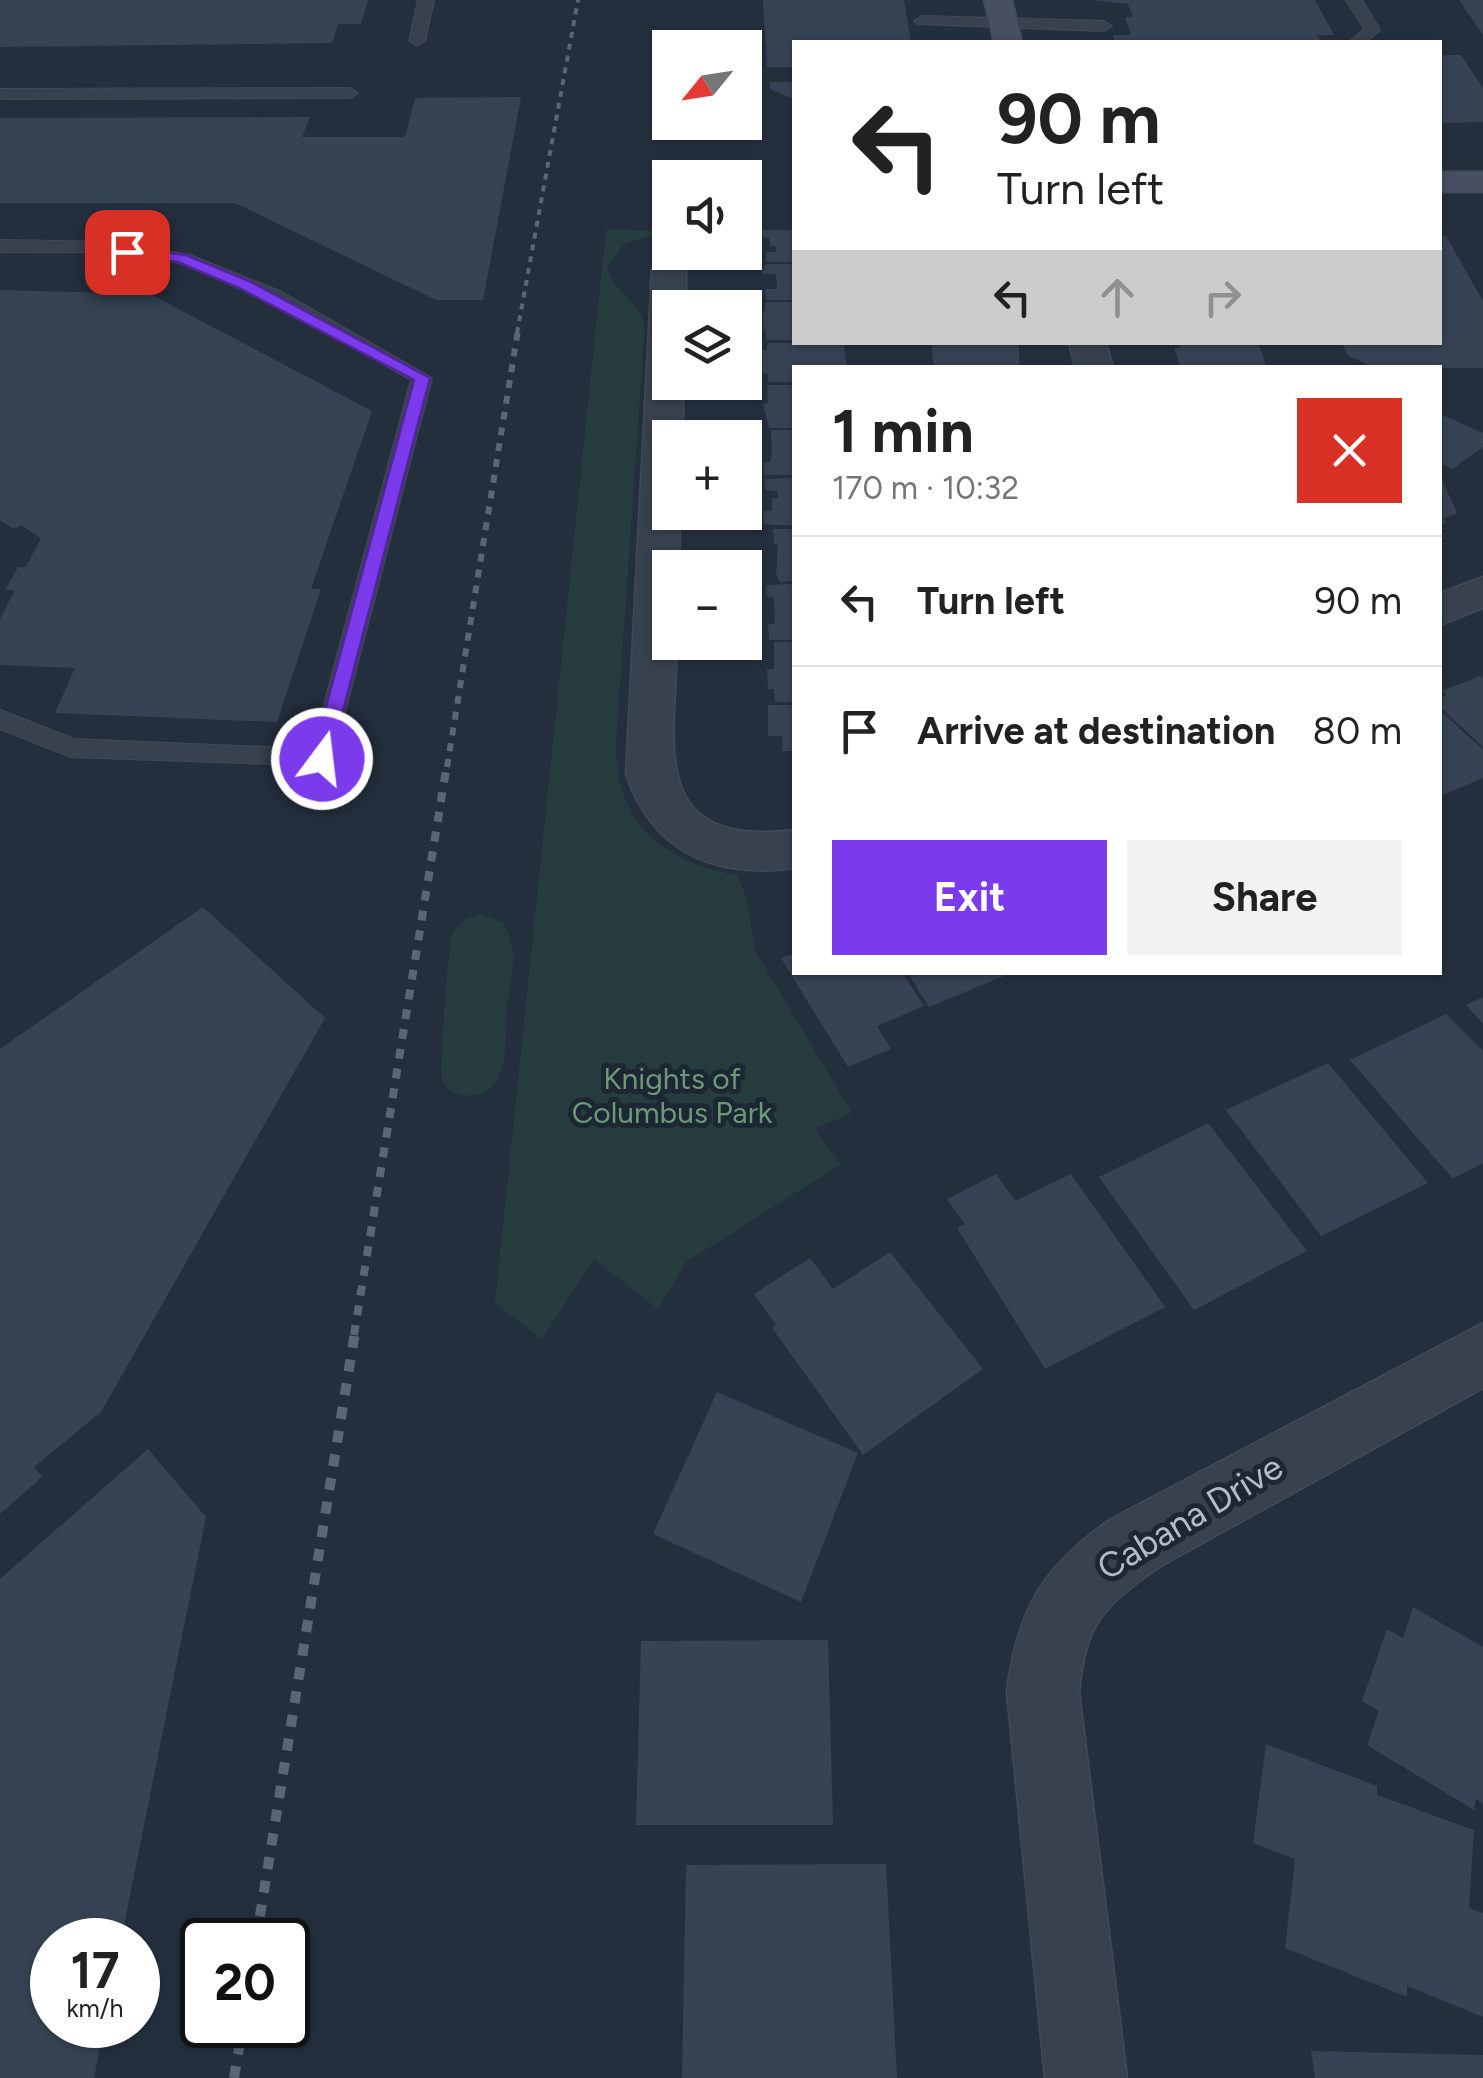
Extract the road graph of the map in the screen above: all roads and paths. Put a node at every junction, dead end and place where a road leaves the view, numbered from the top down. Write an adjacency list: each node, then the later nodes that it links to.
1 (426, 0): 7 (lane)
2 (1354, 0): 6 (lane)
3 (922, 21): 4 (lane)
4 (1003, 22): 5 (lane)
5 (1104, 26)
6 (1360, 40)
7 (417, 42)
8 (350, 93): 9 (lane)
9 (0, 94)
10 (1442, 182): 11 (street)
11 (1483, 182)
12 (0, 246): 16 (lane)
13 (669, 270): 17 (street)
14 (1483, 592): 15 (street)
15 (1442, 609)
16 (0, 719)
17 (792, 848)
18 (1483, 1354): 19 (street, Cabana Drive)
19 (1086, 2078)

